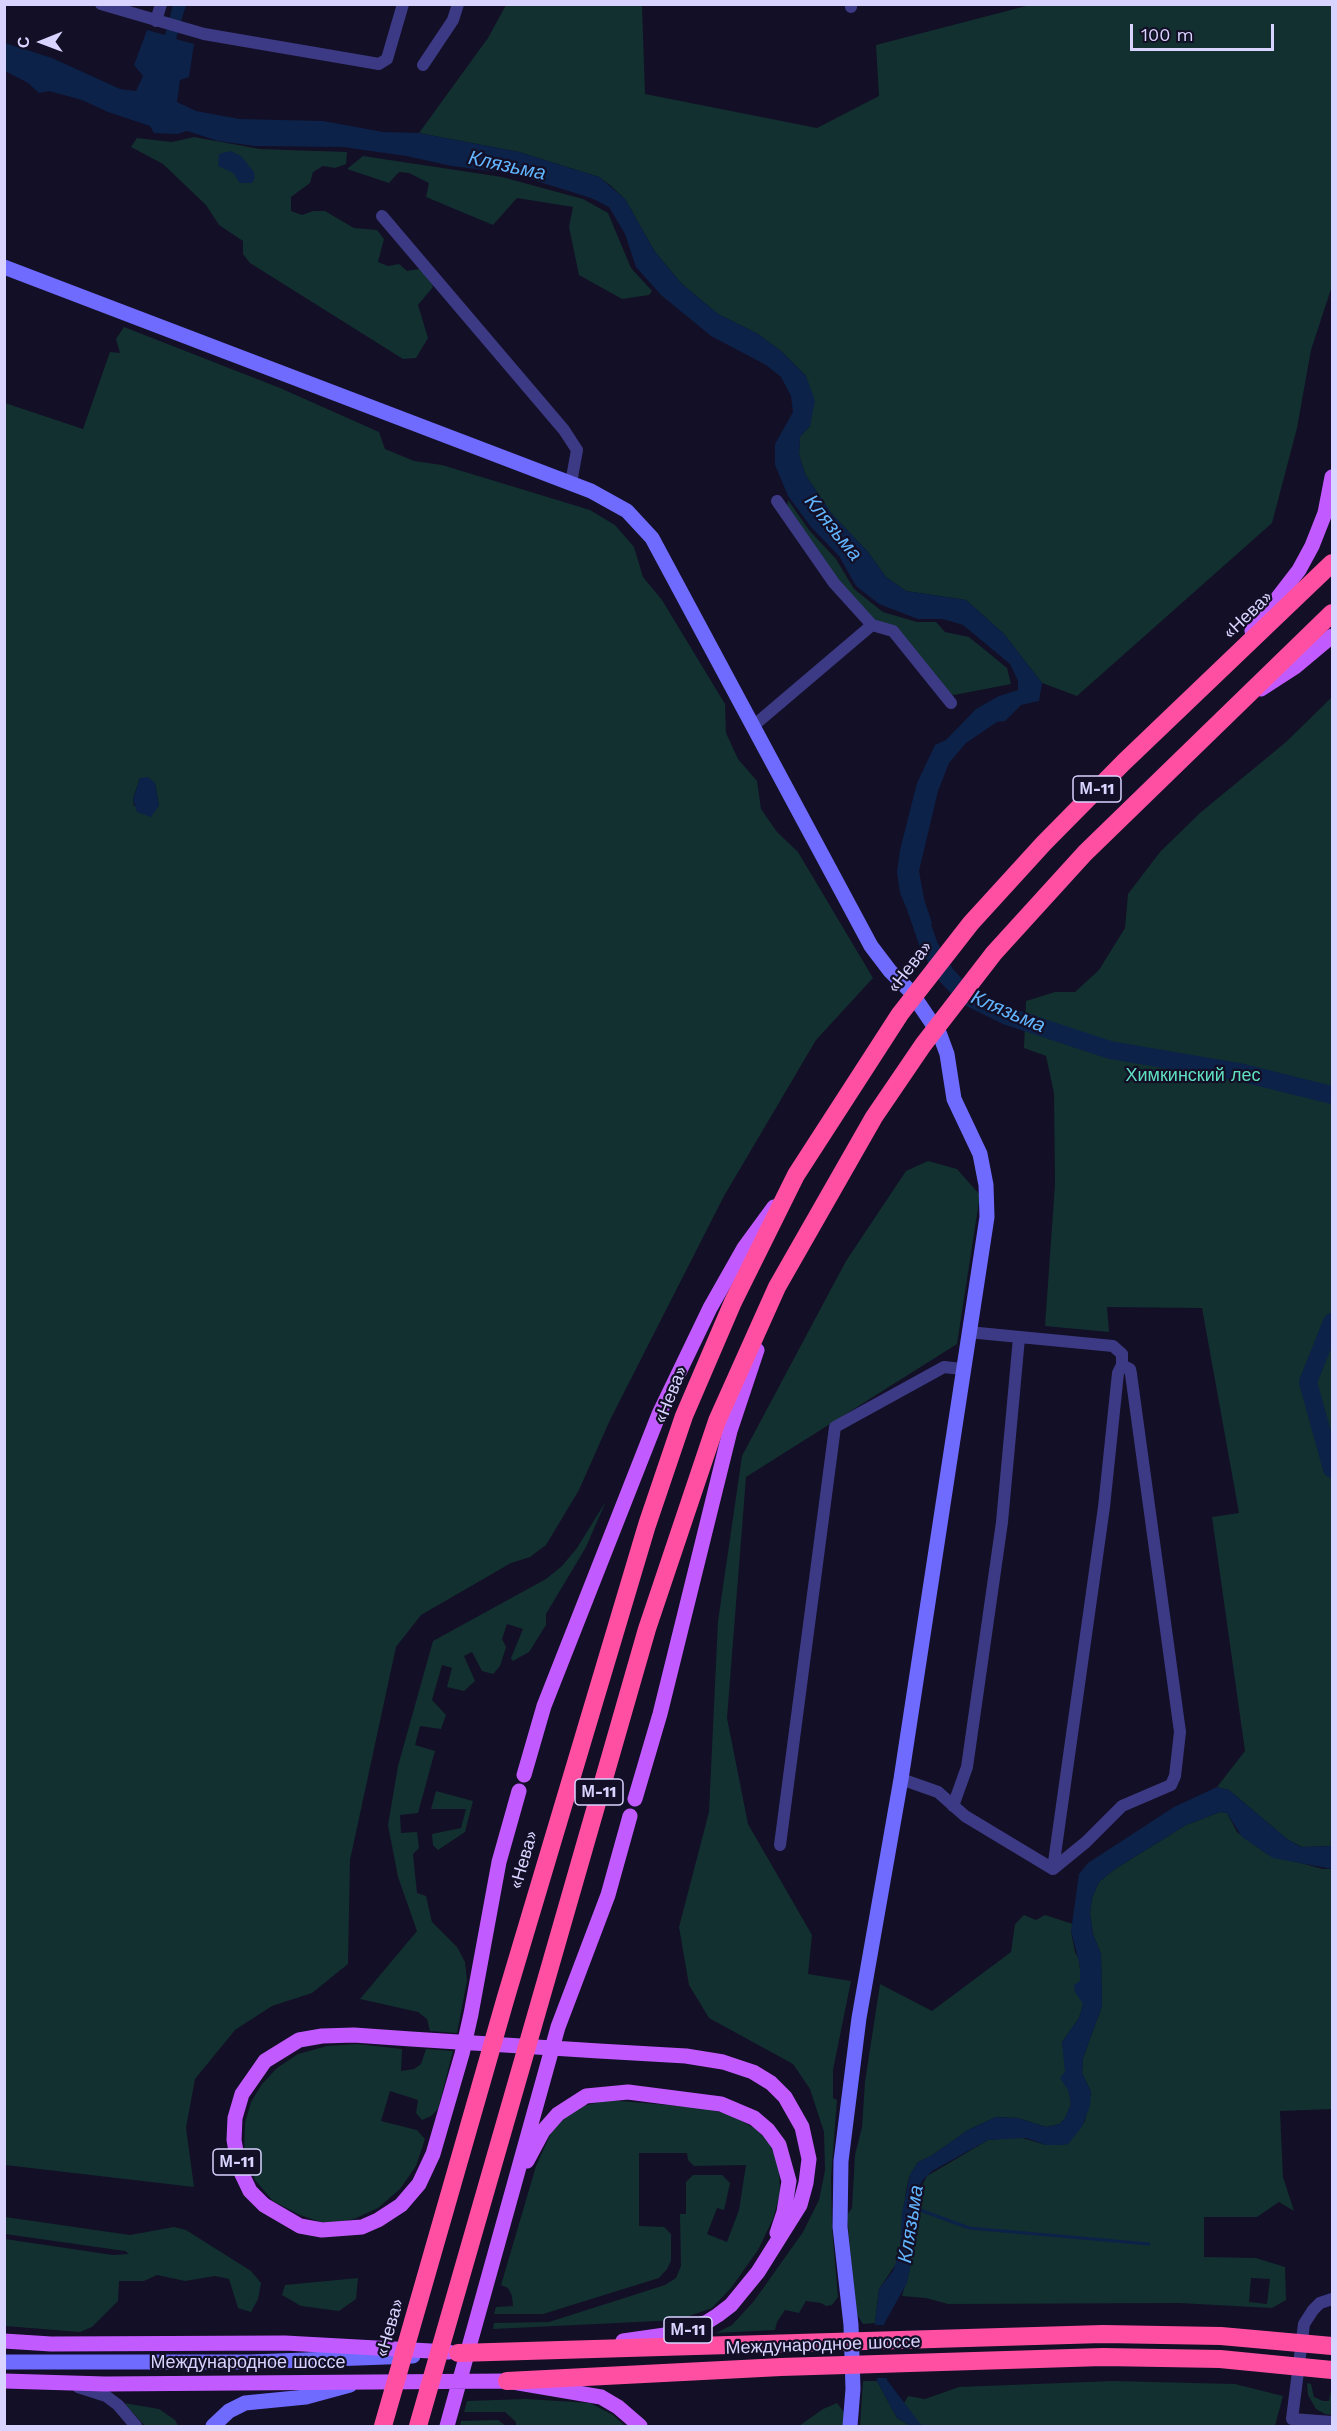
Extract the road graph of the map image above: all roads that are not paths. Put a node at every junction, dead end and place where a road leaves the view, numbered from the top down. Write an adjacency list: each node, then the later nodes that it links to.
1 (101, 4): 5 (street)
2 (161, 4): 5 (street)
3 (403, 4): 5 (street)
4 (458, 4): 6 (street)
5 (161, 22)
6 (423, 65)
7 (382, 216): 10 (street)
8 (4, 267): 10 (street)
9 (1332, 477): 16 (main road, М-11)
10 (571, 483): 19 (street)
11 (777, 501): 14 (street)
12 (1332, 563): 16 (highway, «Нева» / М-11)
13 (1332, 613): 18 (highway, М-11)
14 (873, 625): 17 (street); 19 (street)
15 (1332, 636): 18 (main road)
16 (1229, 662): 20 (highway, «Нева» / М-11)
17 (951, 703)
18 (1239, 704): 21 (highway, М-11)
19 (752, 727): 22 (street)
20 (796, 1175): 26 (main road, М-11); 49 (highway, «Нева» / М-11)
21 (777, 1287): 29 (main road, М-11); 50 (highway, М-11)
22 (968, 1332): 23 (street); 25 (street)
23 (1019, 1338): 24 (street); 30 (street)
24 (1122, 1365): 33 (street); 33 (street)
25 (962, 1369): 27 (street); 32 (street)
26 (524, 1775)
27 (901, 1779): 30 (street); 54 (street)
28 (519, 1791): 35 (main road, М-11)
29 (635, 1799)
30 (953, 1806): 33 (street)
31 (630, 1816): 34 (main road, М-11)
32 (780, 1845)
33 (1053, 1869)
34 (513, 2190): 35 (main road, М-11); 48 (main road, М-11)
35 (769, 2255): 39 (main road, М-11)
36 (1332, 2300): 47 (street)
37 (4, 2341): 40 (main road)
38 (1331, 2346): 39 (highway, Международное шоссе)
39 (577, 2349): 40 (highway, Международное шоссе)
40 (458, 2353): 41 (street)
41 (4, 2362)
42 (1330, 2370): 44 (highway, Международное шоссе)
43 (4, 2381): 45 (main road, Международное шоссе)
44 (507, 2381): 46 (main road, Международное шоссе); 53 (main road)
45 (62, 2383): 46 (main road, Международное шоссе); 51 (street)
46 (354, 2384): 52 (street)
47 (1332, 2422)
48 (447, 2425)
49 (383, 2426)
50 (418, 2426)
51 (136, 2427)
52 (213, 2427)
53 (640, 2427)
54 (850, 2427)

